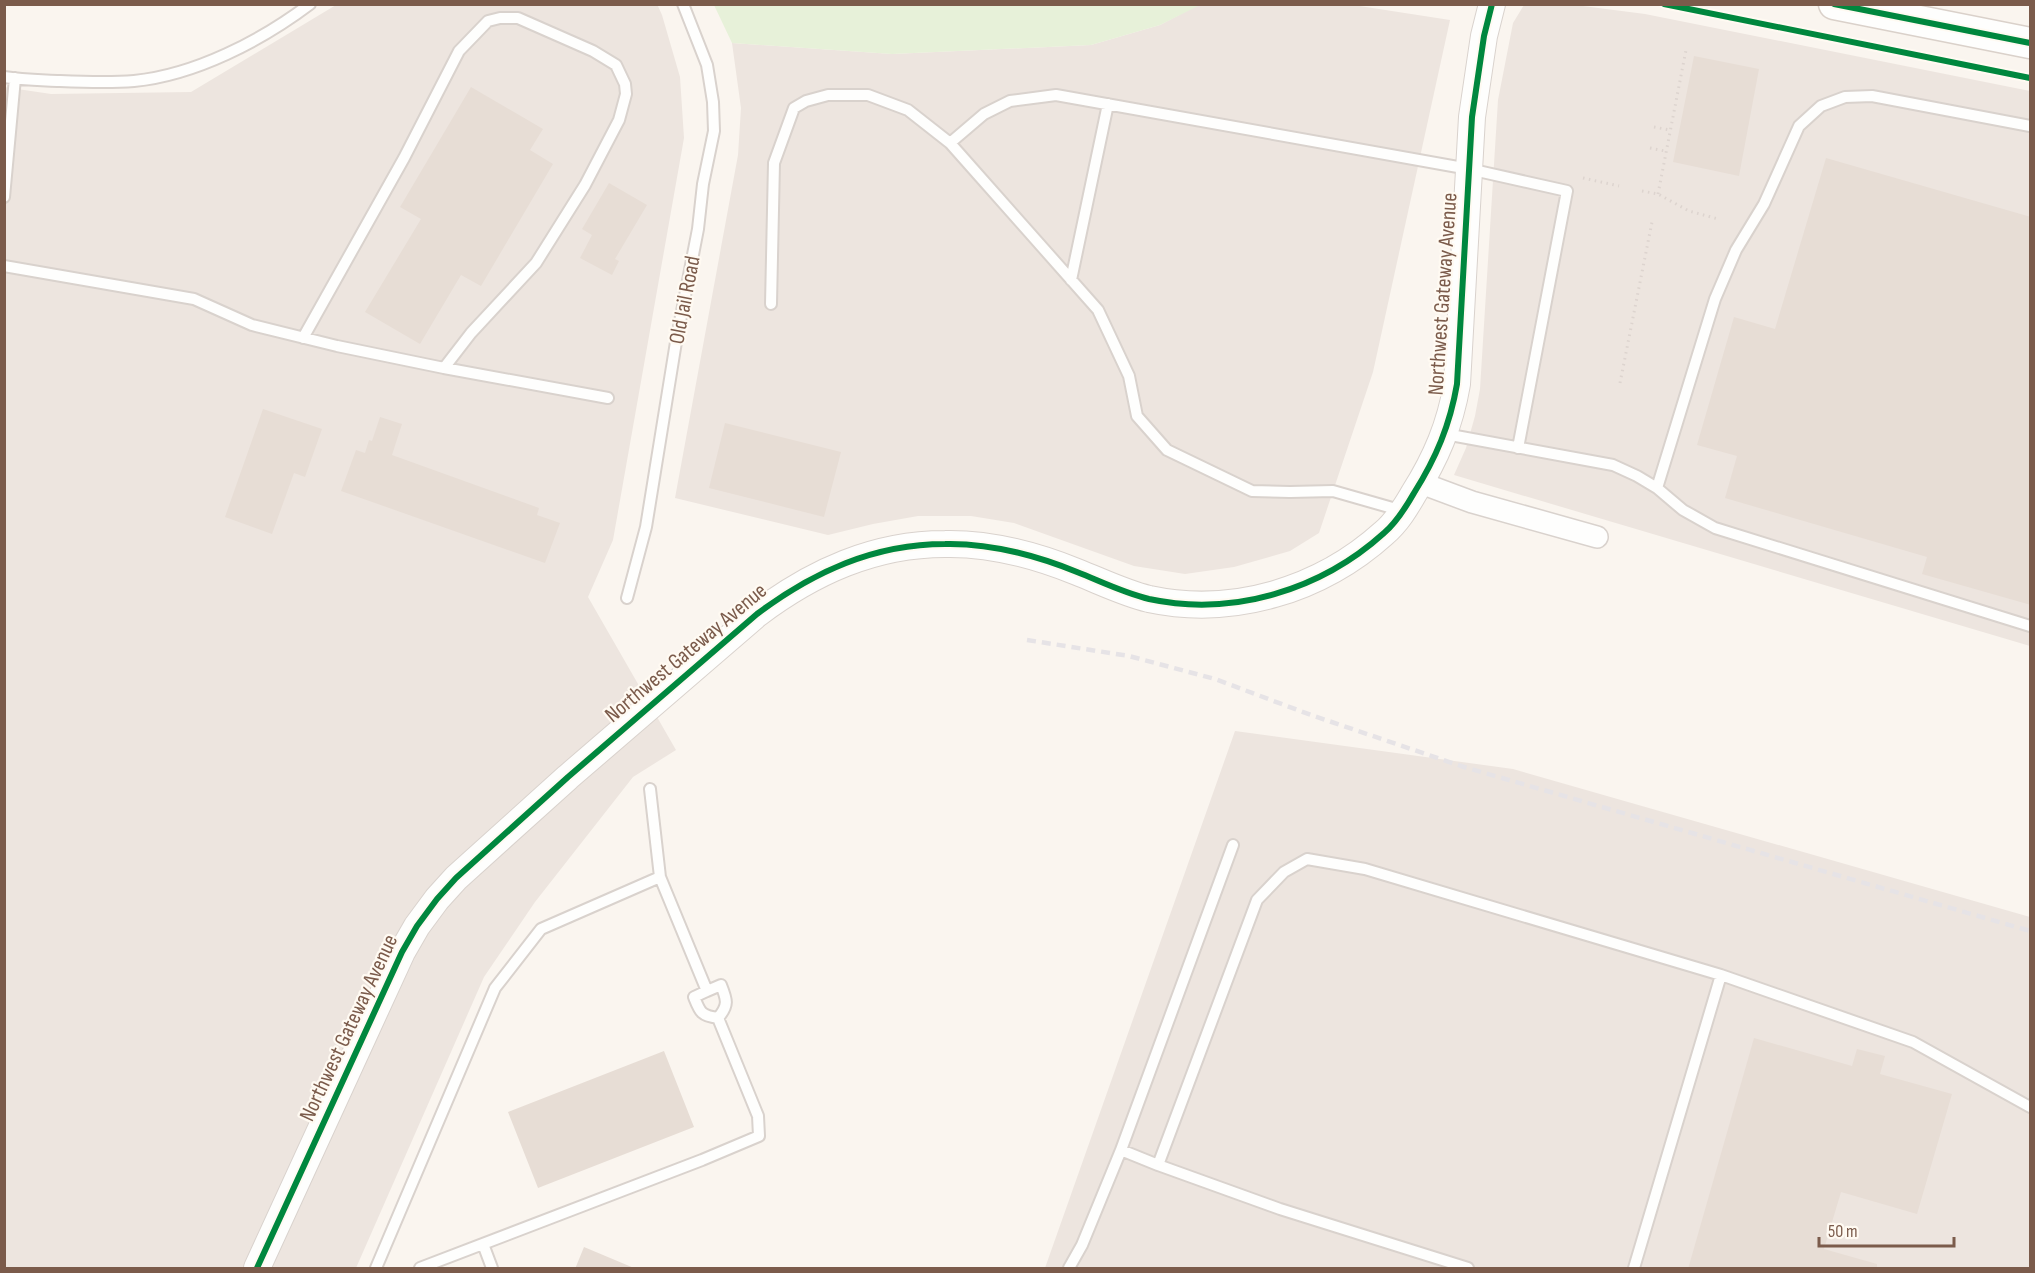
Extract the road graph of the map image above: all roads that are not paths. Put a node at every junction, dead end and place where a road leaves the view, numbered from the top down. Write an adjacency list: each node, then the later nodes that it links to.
1 (310, 4): 6 (lane)
2 (682, 4): 24 (lane, Old Jail Road)
3 (1492, 4): 10 (street, Northwest Gateway Avenue)
4 (1834, 4): 5 (main road)
5 (2031, 43)
6 (10, 78): 11 (lane)
7 (1108, 104): 9 (lane); 10 (lane); 13 (lane)
8 (2031, 126): 21 (lane)
9 (950, 143): 13 (lane); 14 (lane)
10 (1469, 169): 18 (street, Northwest Gateway Avenue); 19 (lane)
11 (4, 197)
12 (4, 266): 15 (lane)
13 (1071, 280): 22 (lane)
14 (771, 304)
15 (303, 338): 16 (lane); 16 (lane)
16 (444, 368): 17 (lane)
17 (608, 398)
18 (1445, 434): 19 (lane); 20 (street, Northwest Gateway Avenue)
19 (1518, 448): 21 (lane)
20 (1421, 483): 22 (street, Northwest Gateway Avenue); 23 (street)
21 (1657, 488): 25 (lane)
22 (1403, 511): 36 (street, Northwest Gateway Avenue)
23 (1597, 537)
24 (627, 598)
25 (2031, 626)
26 (650, 789): 28 (lane)
27 (1233, 845): 33 (lane)
28 (660, 877): 30 (lane); 37 (lane)
29 (1721, 975): 32 (lane); 34 (lane); 42 (lane)
30 (707, 991): 31 (lane); 31 (lane)
31 (718, 1018): 35 (lane)
32 (2031, 1107)
33 (1121, 1150): 34 (lane); 40 (lane)
34 (1158, 1165): 41 (lane)
35 (483, 1244): 38 (lane); 39 (lane)
36 (257, 1269)
37 (376, 1269)
38 (420, 1269)
39 (492, 1269)
40 (1069, 1269)
41 (1468, 1269)
42 (1634, 1269)

